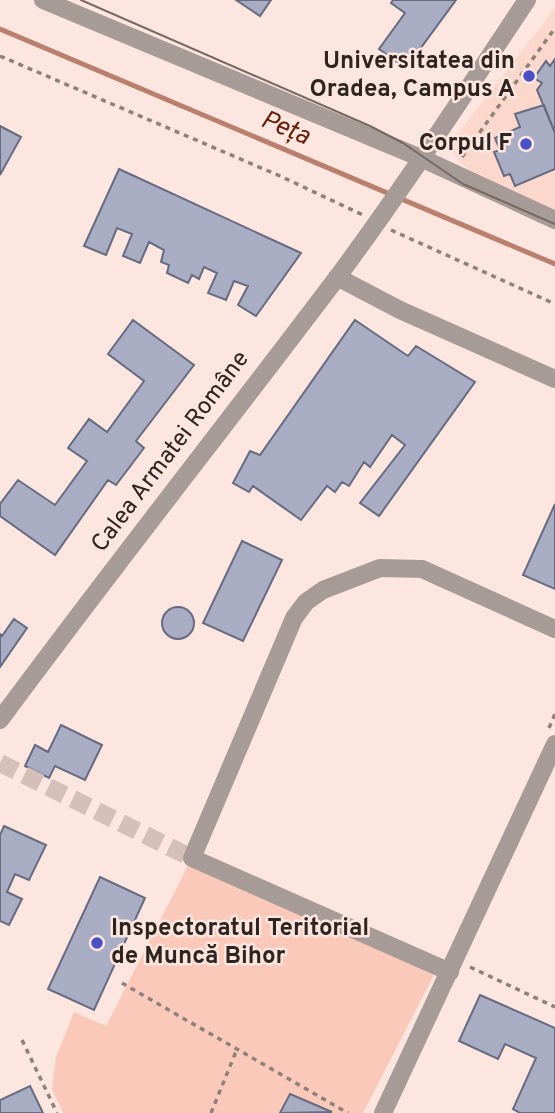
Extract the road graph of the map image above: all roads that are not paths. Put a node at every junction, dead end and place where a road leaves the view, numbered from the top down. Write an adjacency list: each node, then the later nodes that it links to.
1 (43, 0): 3 (street)
2 (527, 0): 3 (street, Calea Armatei Române)
3 (417, 164): 4 (street); 5 (street, Calea Armatei Române)
4 (555, 220)
5 (337, 277): 6 (street); 8 (street, Calea Armatei Române)
6 (555, 379)
7 (555, 629): 10 (street)
8 (0, 720)
9 (555, 744): 10 (street)
10 (453, 966): 11 (street)
11 (383, 1113)

